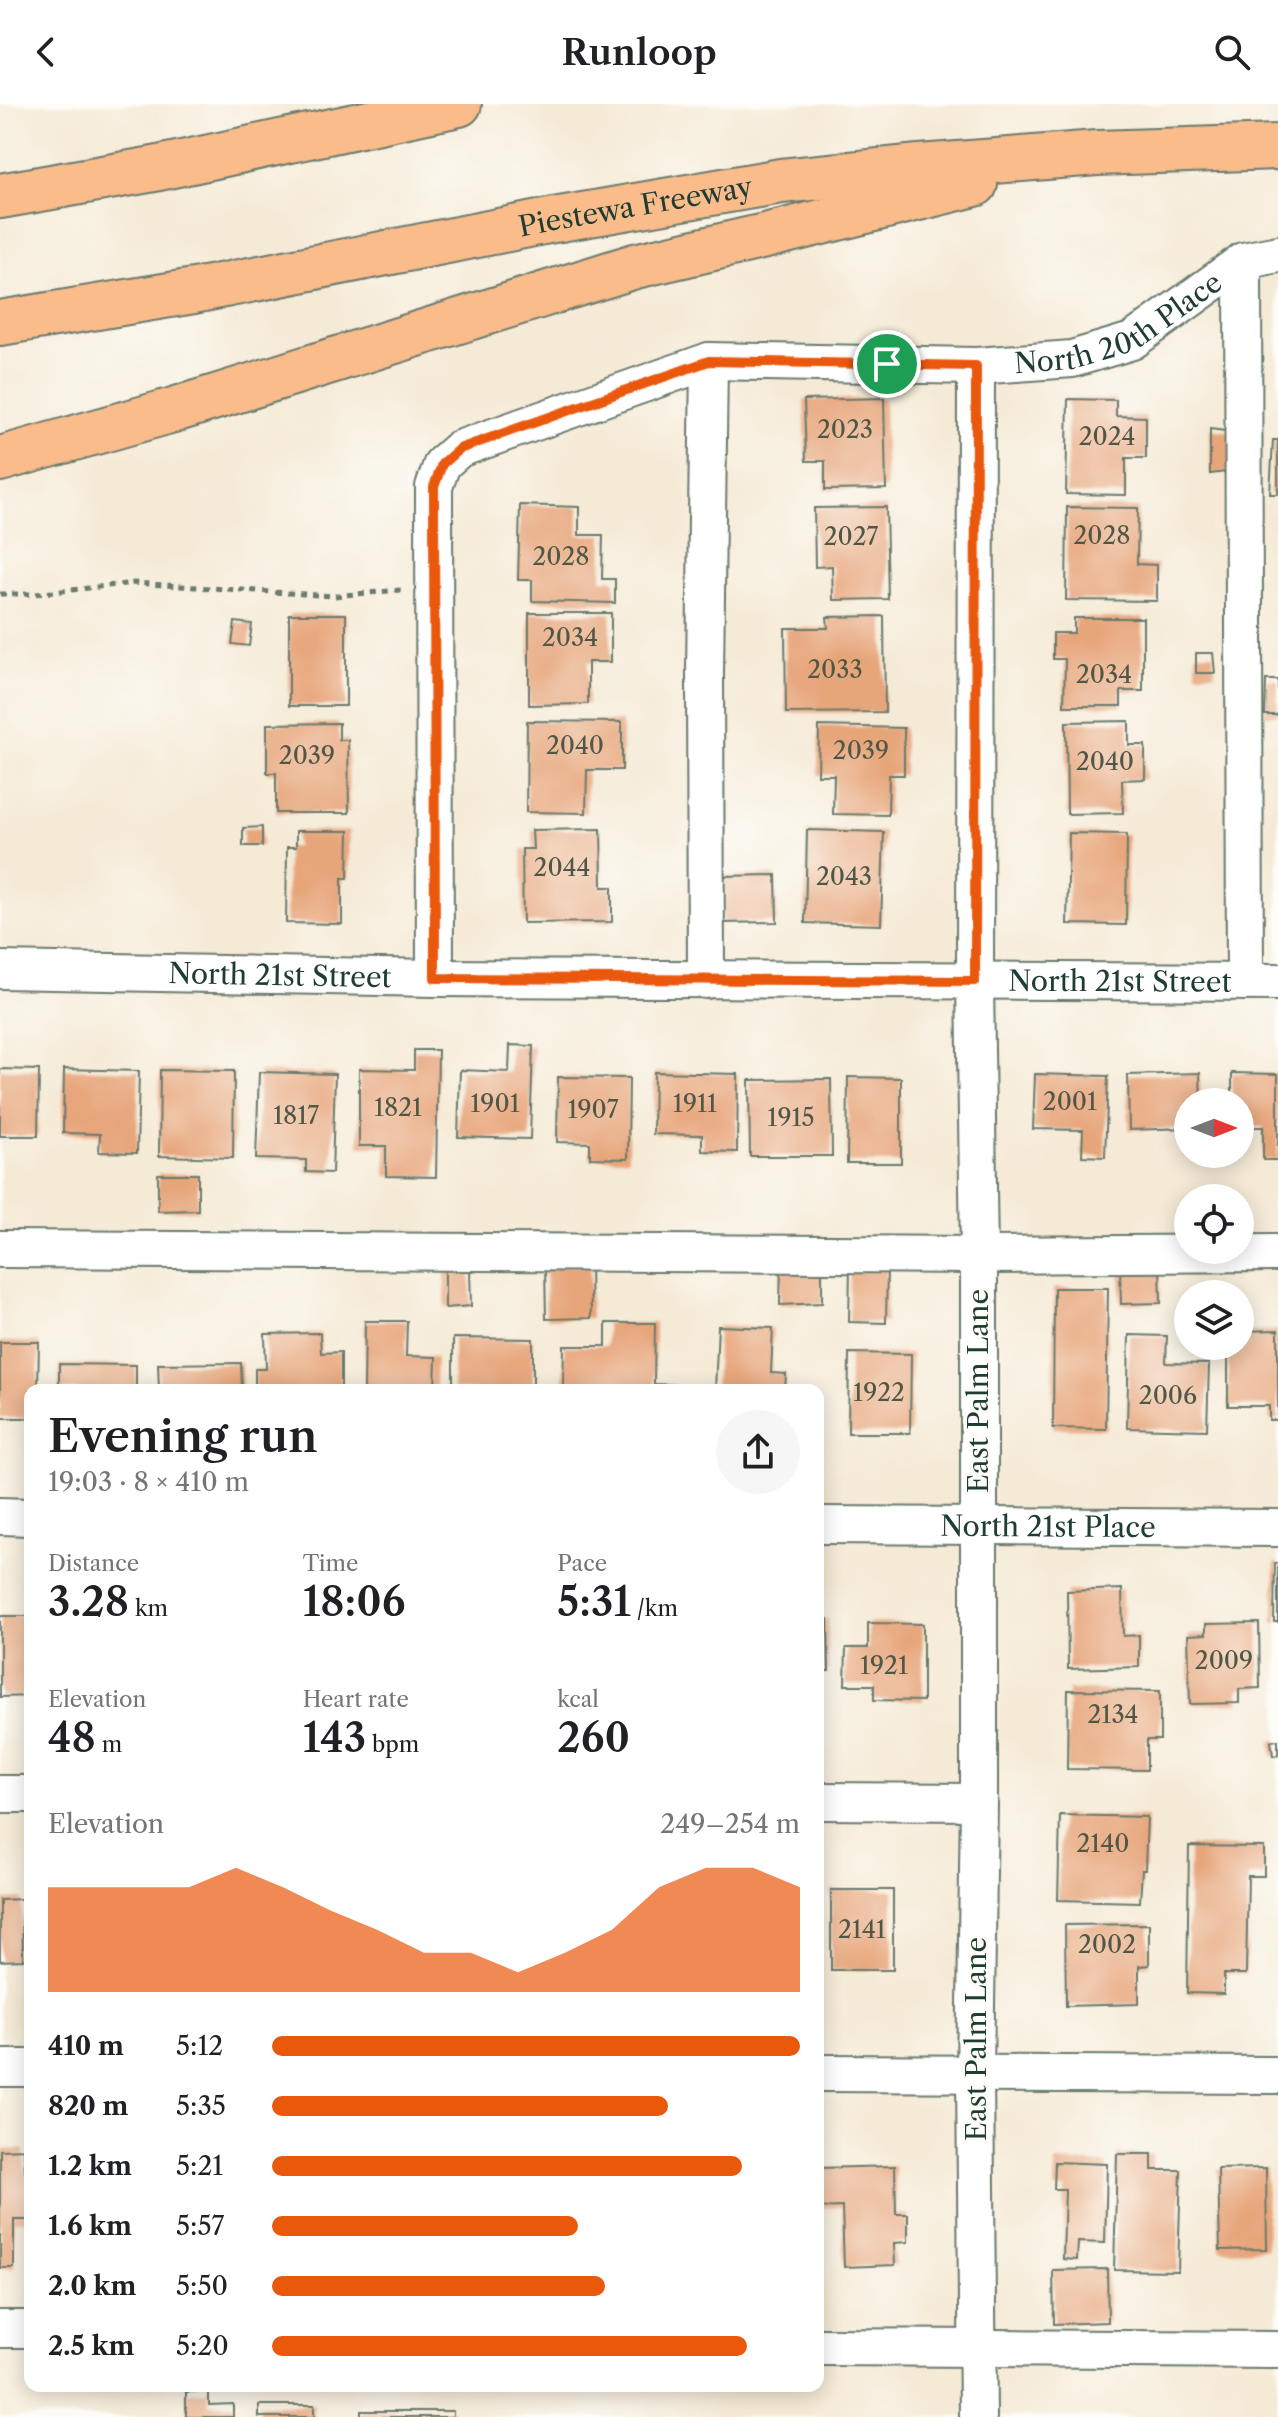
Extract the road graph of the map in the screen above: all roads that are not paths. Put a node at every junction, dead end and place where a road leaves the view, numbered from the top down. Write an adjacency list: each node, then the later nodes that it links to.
1 (459, 104): 4 (highway)
2 (1278, 147): 3 (highway, Piestewa Freeway)
3 (1097, 153): 7 (highway, Piestewa Freeway); 10 (highway)
4 (0, 196)
5 (1278, 254): 6 (street, North 20th Place)
6 (1243, 261): 9 (street, North 20th Place); 15 (street)
7 (0, 323)
8 (709, 361): 9 (street, North 20th Place); 12 (street, North 20th Place); 13 (street)
9 (976, 366): 14 (street, East Palm Lane)
10 (0, 459)
11 (0, 970): 12 (street, North 21st Street)
12 (435, 978): 13 (street, North 21st Street)
13 (706, 980): 14 (street, North 21st Street)
14 (975, 981): 15 (street, North 21st Street); 18 (street, East Palm Lane)
15 (1262, 982)
16 (0, 1249): 18 (street)
17 (1278, 1253): 18 (street)
18 (979, 1255): 22 (street, East Palm Lane)
19 (0, 1516): 20 (street)
20 (24, 1517)
21 (824, 1525): 22 (street, North 21st Place)
22 (978, 1527): 23 (street, North 21st Place); 27 (street, East Palm Lane)
23 (1278, 1528)
24 (0, 1794): 25 (street)
25 (24, 1794)
26 (824, 1801): 27 (street)
27 (979, 1802): 31 (street, East Palm Lane)
28 (0, 2068): 29 (street)
29 (24, 2068)
30 (824, 2073): 31 (street)
31 (975, 2074): 32 (street); 36 (street, East Palm Lane)
32 (1278, 2075)
33 (0, 2329): 34 (street)
34 (24, 2329)
35 (824, 2347): 36 (street)
36 (978, 2348): 37 (street); 38 (street, East Palm Lane)
37 (1278, 2350)
38 (978, 2417)

